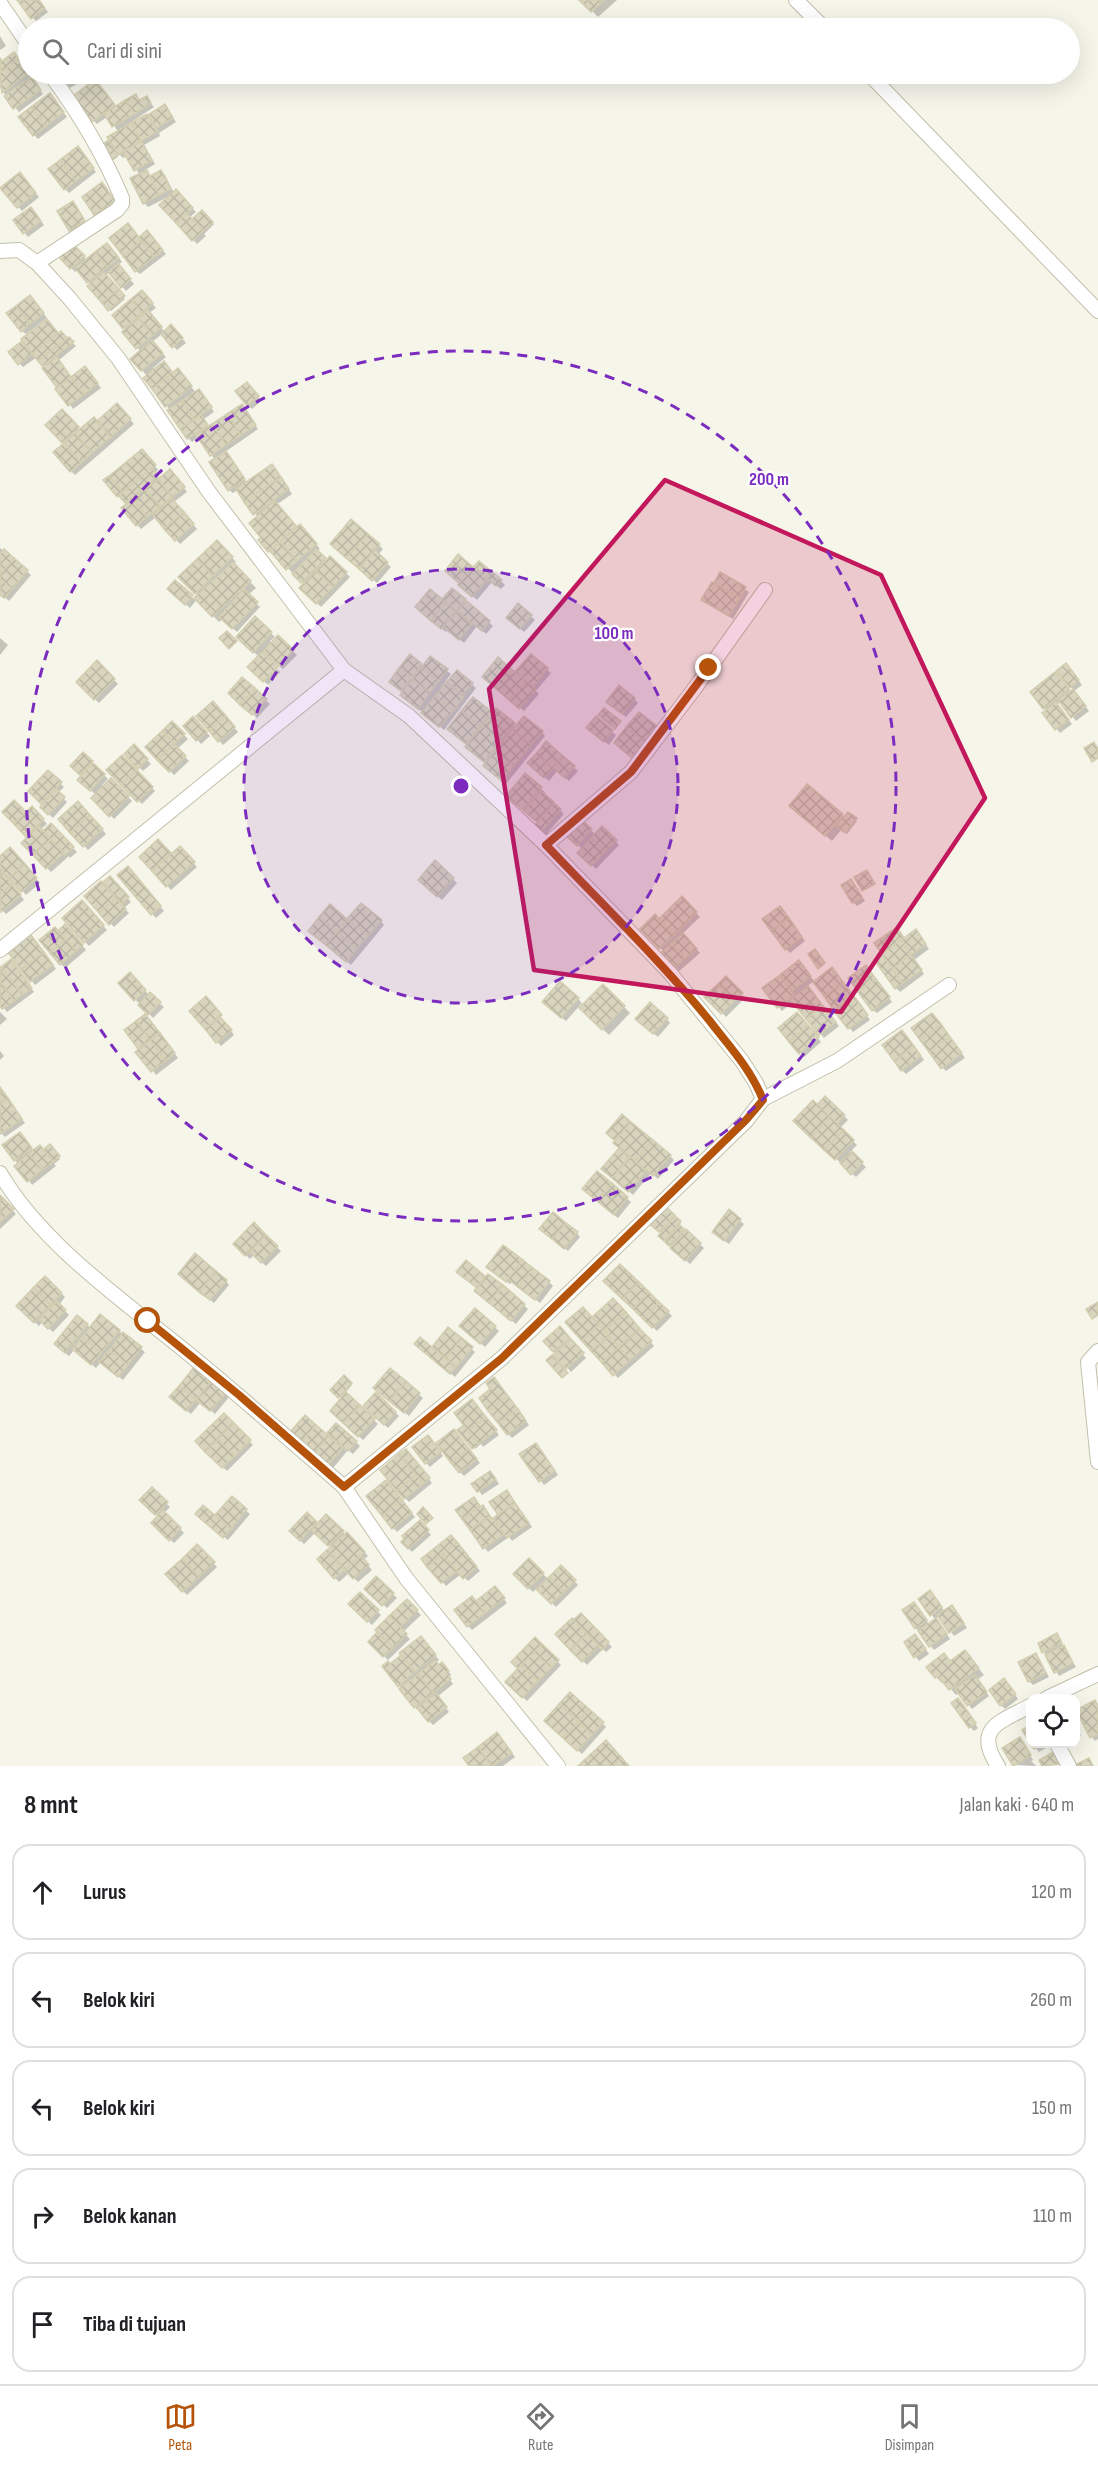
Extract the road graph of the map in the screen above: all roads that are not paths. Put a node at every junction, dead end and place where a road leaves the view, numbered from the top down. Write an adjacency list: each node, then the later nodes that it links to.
1 (796, 0): 3 (street)
2 (0, 3): 4 (street)
3 (814, 18)
4 (18, 29)
5 (57, 84): 8 (street)
6 (879, 84): 9 (street)
7 (0, 251): 8 (street)
8 (37, 263): 11 (street)
9 (1098, 311)
10 (765, 590): 12 (street)
11 (344, 670): 12 (street); 13 (street)
12 (546, 845): 15 (street)
13 (0, 950)
14 (949, 985): 15 (street)
15 (763, 1100): 19 (street)
16 (0, 1173): 19 (street)
17 (1098, 1351): 18 (street)
18 (1098, 1462)
19 (344, 1487): 24 (street)
20 (1098, 1674): 21 (street)
21 (1056, 1694)
22 (1026, 1708): 25 (street)
23 (1060, 1748): 26 (street)
24 (558, 1766)
25 (998, 1766)
26 (1069, 1766)

